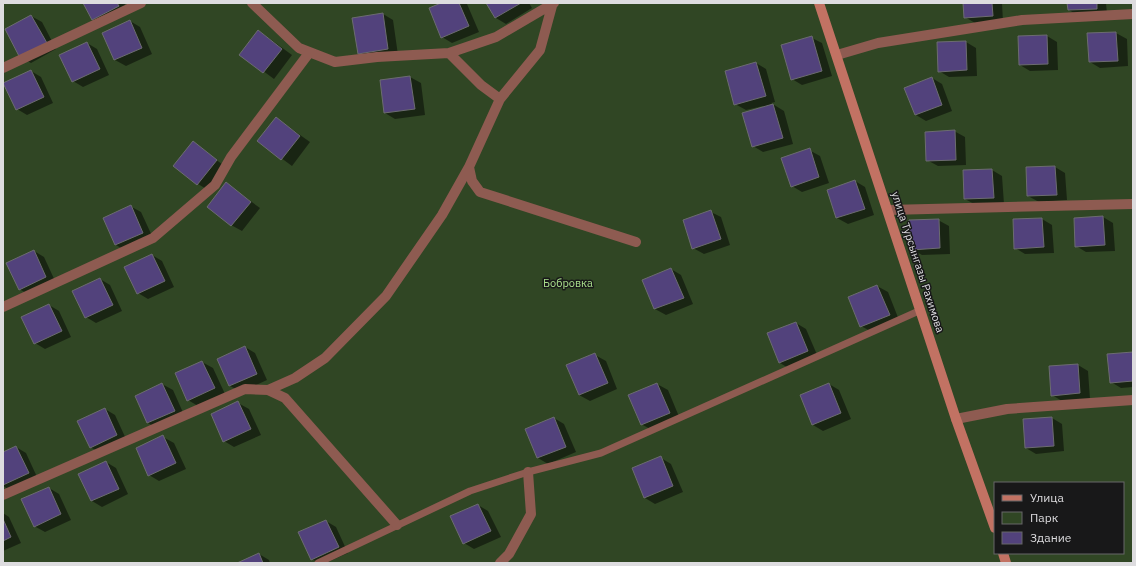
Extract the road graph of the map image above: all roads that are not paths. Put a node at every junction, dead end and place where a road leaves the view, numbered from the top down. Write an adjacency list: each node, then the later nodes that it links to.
1 (141, 3): 9 (street)
2 (252, 3): 6 (street)
3 (819, 3): 8 (street, улица Турсынгазы Рахимова)
4 (553, 4): 7 (street); 10 (street)
5 (1133, 14): 8 (street)
6 (309, 53): 7 (street); 15 (street)
7 (449, 53): 10 (street)
8 (836, 55): 13 (street, улица Турсынгазы Рахимова)
9 (3, 68)
10 (500, 100): 11 (street)
11 (469, 167): 14 (street); 17 (street)
12 (1133, 204): 13 (street)
13 (888, 210): 16 (street, улица Турсынгазы Рахимова)
14 (636, 242)
15 (3, 307)
16 (921, 310): 19 (street, улица Турсынгазы Рахимова); 20 (lane)
17 (268, 390): 21 (street); 22 (street)
18 (1133, 400): 19 (street)
19 (956, 419): 23 (street, улица Турсынгазы Рахимова)
20 (528, 472): 22 (lane); 25 (street)
21 (3, 495)
22 (397, 525): 24 (lane)
23 (994, 525)
24 (318, 563)
25 (500, 563)

